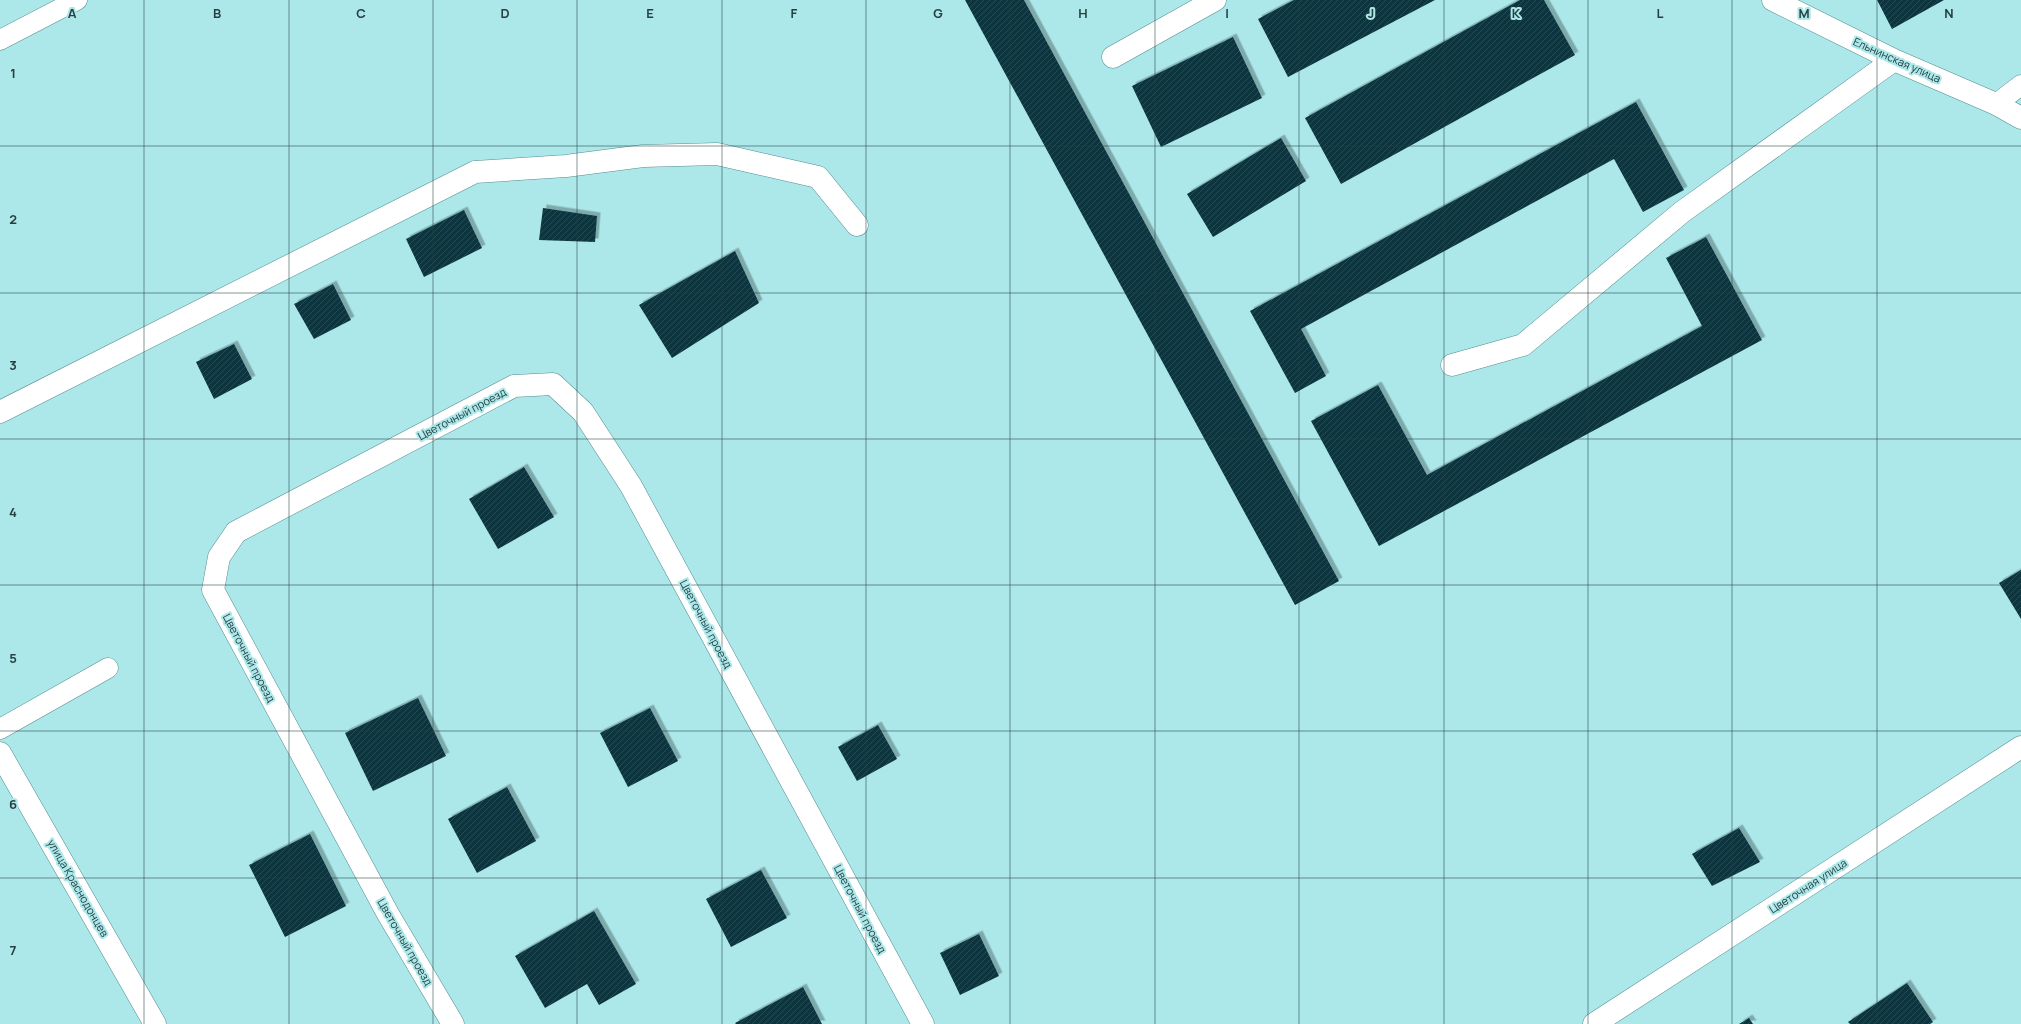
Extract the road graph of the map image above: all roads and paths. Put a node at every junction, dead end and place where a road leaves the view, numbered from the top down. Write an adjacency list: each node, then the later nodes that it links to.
1 (77, 0): 4 (lane)
2 (1215, 0): 5 (street)
3 (1773, 0): 6 (street, Ельнинская улица)
4 (0, 40)
5 (1113, 57)
6 (1894, 60): 8 (street, Ельнинская улица); 11 (street)
7 (2021, 85): 8 (lane)
8 (1996, 104): 9 (street, Ельнинская улица)
9 (2021, 118)
10 (857, 225): 12 (street)
11 (1452, 365)
12 (0, 412)
13 (108, 668): 14 (lane)
14 (0, 729)
15 (2021, 747): 17 (street, Цветочная улица)
16 (0, 753): 18 (street, улица Краснодонцев)
17 (1618, 1018): 21 (street, Цветочная улица)
18 (155, 1024)
19 (453, 1024): 20 (street, Цветочный проезд)
20 (923, 1024)
21 (1594, 1024)

